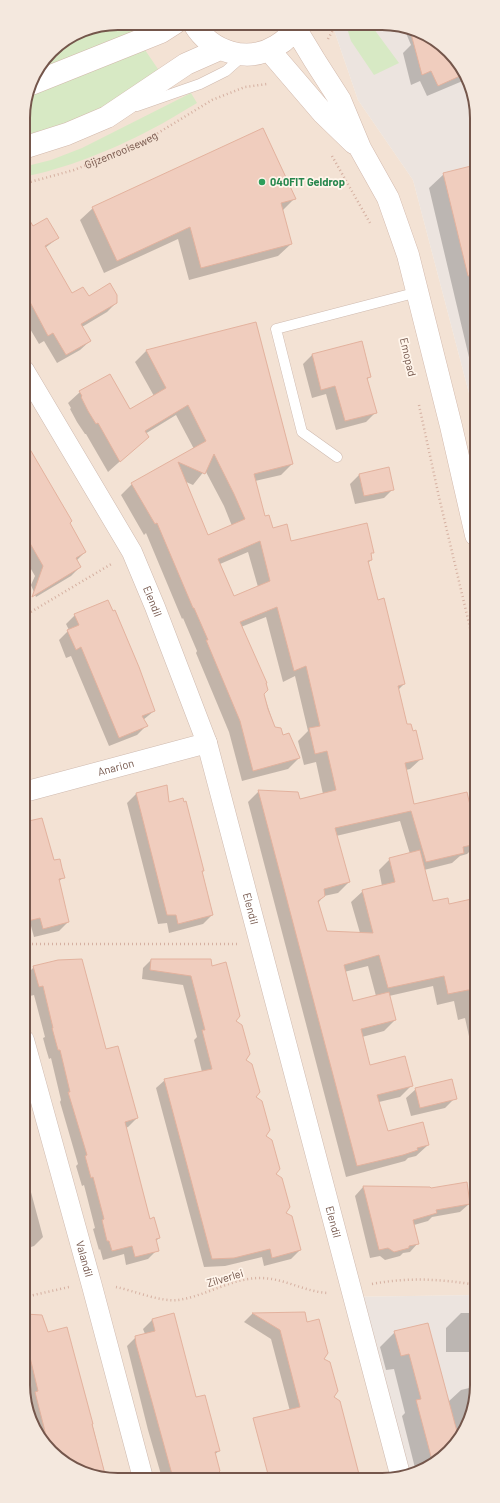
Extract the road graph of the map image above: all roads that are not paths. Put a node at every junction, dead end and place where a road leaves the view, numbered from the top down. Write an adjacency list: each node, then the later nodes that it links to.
1 (164, 30): 8 (main road)
2 (199, 30): 5 (main road)
3 (293, 30): 6 (main road)
4 (298, 30): 11 (main road)
5 (220, 49): 7 (main road); 9 (main road)
6 (269, 50): 7 (main road); 11 (main road)
7 (244, 55): 9 (lane)
8 (38, 81)
9 (107, 117): 10 (main road)
10 (30, 146)
11 (360, 148): 12 (main road)
12 (418, 292): 14 (lane); 15 (main road)
13 (30, 380): 16 (street, Elendil)
14 (337, 457)
15 (470, 486)
16 (207, 743): 17 (street, Anarion); 19 (street, Elendil)
17 (30, 790)
18 (30, 1062): 20 (street, Valandil)
19 (399, 1471)
20 (142, 1473)

